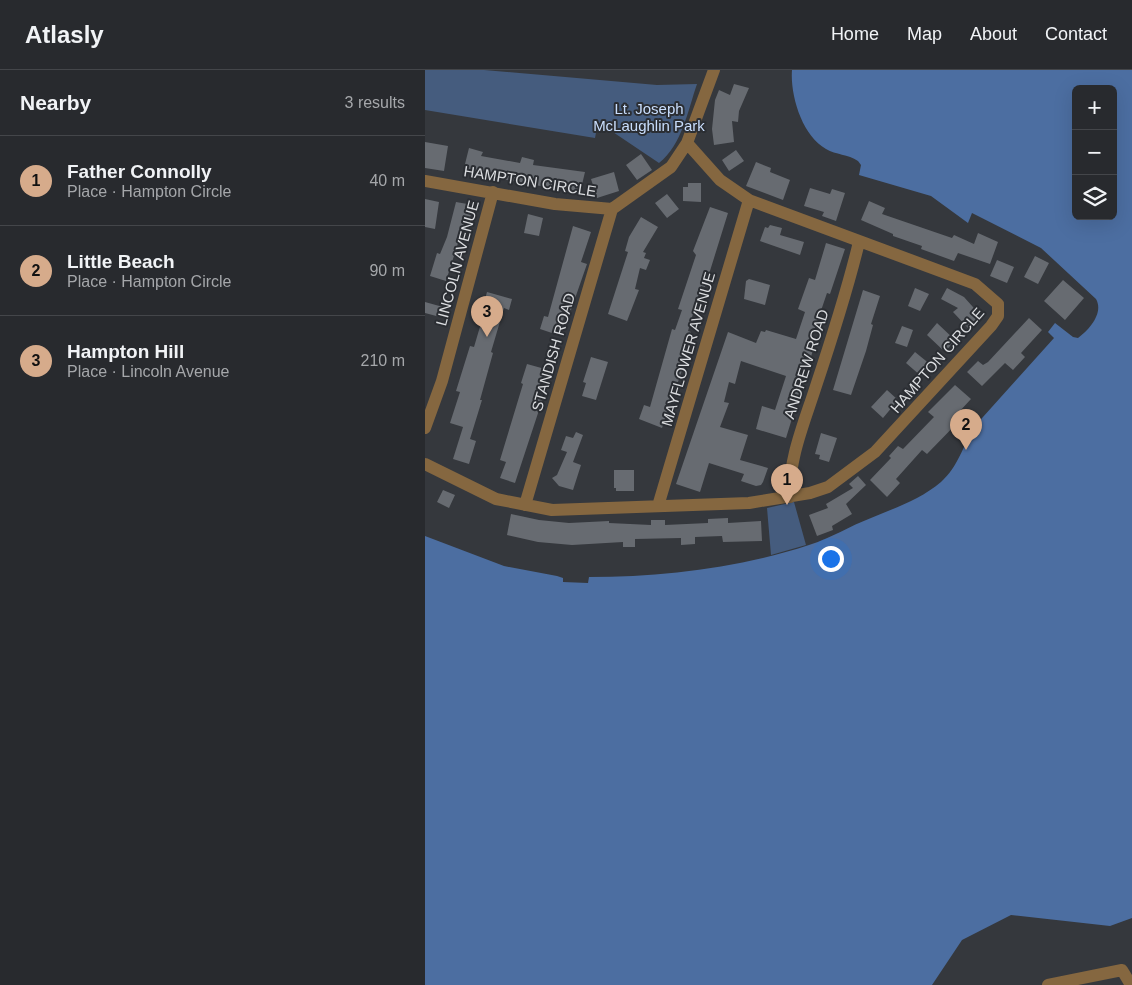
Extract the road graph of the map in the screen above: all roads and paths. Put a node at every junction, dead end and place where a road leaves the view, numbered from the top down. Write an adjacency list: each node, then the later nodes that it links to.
1 (714, 70): 2 (street)
2 (687, 143): 5 (street, HAMPTON CIRCLE); 6 (street, HAMPTON CIRCLE)
3 (425, 181): 4 (street, HAMPTON CIRCLE)
4 (493, 192): 6 (street, HAMPTON CIRCLE); 8 (street, LINCOLN AVENUE)
5 (749, 200): 7 (street, HAMPTON CIRCLE); 12 (street, MAYFLOWER AVENUE)
6 (613, 209): 11 (street, STANDISH ROAD)
7 (859, 242): 10 (street, ANDREW ROAD); 10 (street, HAMPTON CIRCLE)
8 (425, 428)
9 (425, 464): 11 (street, HAMPTON CIRCLE)
10 (790, 497): 12 (street, HAMPTON CIRCLE)
11 (525, 505): 12 (street, HAMPTON CIRCLE)
12 (658, 506)
13 (1048, 985): 14 (street)
14 (1131, 985)

